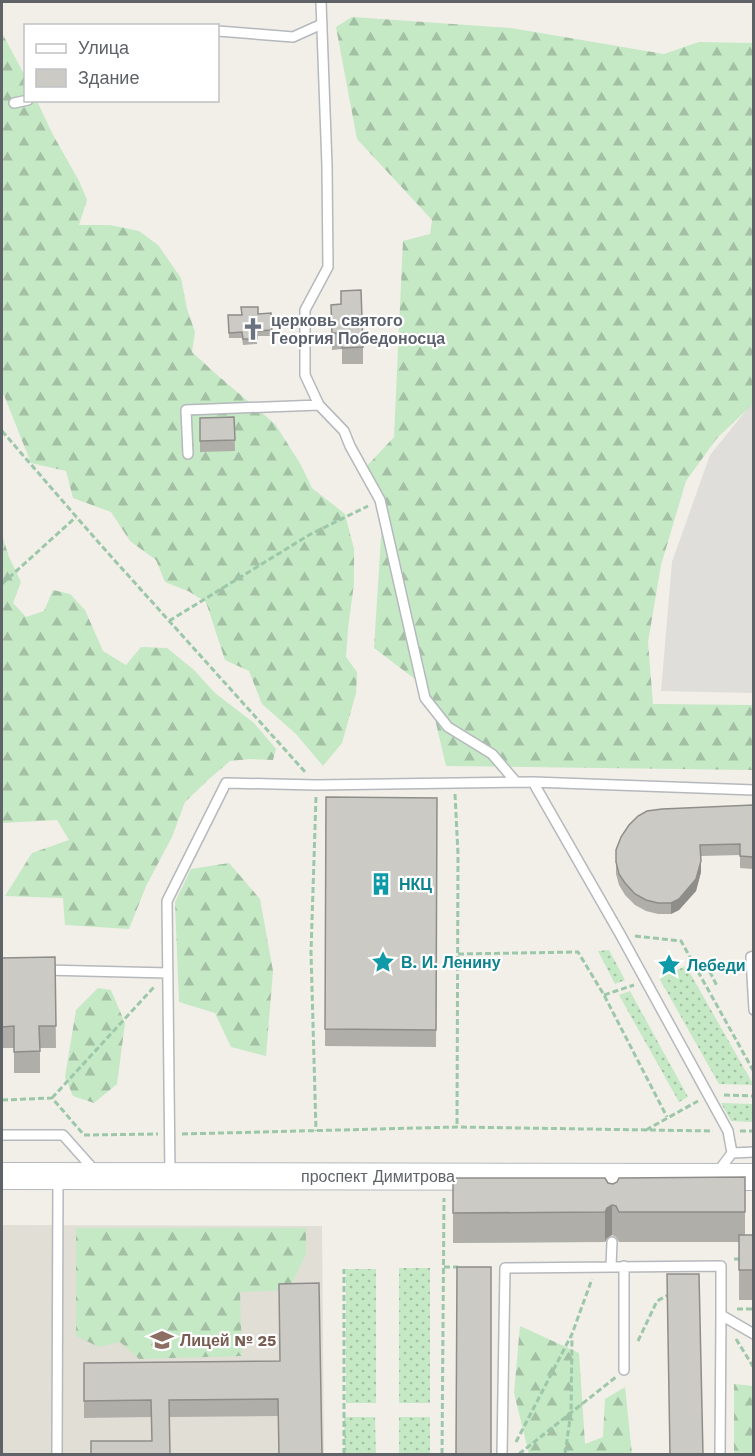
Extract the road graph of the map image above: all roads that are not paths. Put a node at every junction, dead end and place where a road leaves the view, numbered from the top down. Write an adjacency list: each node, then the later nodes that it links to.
1 (321, 2): 2 (lane)
2 (322, 24): 3 (lane); 6 (lane)
3 (219, 31)
4 (24, 101): 5 (lane)
5 (14, 103)
6 (319, 405): 7 (lane); 8 (lane)
7 (188, 454)
8 (516, 782): 9 (lane); 13 (lane)
9 (533, 782): 10 (lane); 17 (lane)
10 (753, 790)
11 (753, 956): 14 (lane)
12 (35, 970): 13 (lane)
13 (168, 973): 20 (lane)
14 (753, 1010)
15 (2, 1135): 19 (lane)
16 (753, 1152): 17 (lane)
17 (732, 1153): 22 (lane)
18 (58, 1175): 19 (main road, проспект Димитрова); 21 (main road, проспект Димитрова); 30 (lane)
19 (98, 1175): 20 (main road, проспект Димитрова)
20 (170, 1175): 22 (main road, проспект Димитрова)
21 (2, 1176)
22 (714, 1177): 23 (main road, проспект Димитрова)
23 (753, 1177)
24 (612, 1242): 25 (lane)
25 (611, 1266): 26 (lane); 31 (lane)
26 (624, 1266): 27 (lane); 29 (lane)
27 (721, 1315): 28 (lane); 32 (lane)
28 (753, 1334)
29 (624, 1370)
30 (57, 1455)
31 (502, 1455)
32 (720, 1455)

